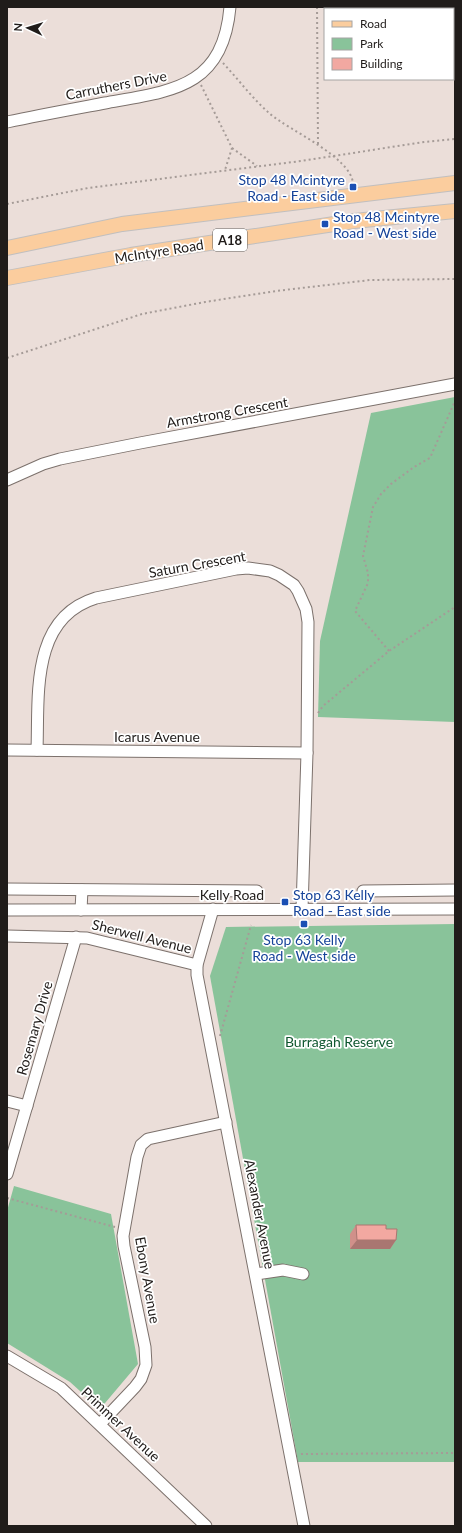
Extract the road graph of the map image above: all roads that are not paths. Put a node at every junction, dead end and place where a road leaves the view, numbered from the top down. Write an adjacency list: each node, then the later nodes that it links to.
1 (230, 7): 2 (street, Carruthers Drive)
2 (7, 122)
3 (455, 183): 5 (main road, A18)
4 (455, 211): 6 (main road, McIntyre Road / A18)
5 (7, 248)
6 (7, 278)
7 (455, 384): 8 (street, Armstrong Crescent)
8 (7, 480)
9 (7, 750): 10 (street, Icarus Avenue)
10 (37, 750): 11 (street, Icarus Avenue); 11 (street, Saturn Crescent)
11 (307, 753): 18 (street, Saturn Crescent)
12 (7, 889): 13 (street, Kelly Road)
13 (82, 890): 15 (street, Kelly Road); 21 (street)
14 (455, 890): 16 (street)
15 (257, 891)
16 (363, 891)
17 (213, 909): 18 (street, Kelly Road); 21 (street, Kelly Road); 24 (street, Alexander Avenue)
18 (302, 909): 19 (street, Kelly Road)
19 (455, 909)
20 (7, 910): 21 (street, Kelly Road)
21 (81, 910)
22 (7, 936): 23 (street, Sherwell Avenue)
23 (76, 937): 24 (street, Sherwell Avenue); 26 (street, Rosemary Drive)
24 (197, 965): 27 (street, Alexander Avenue)
25 (7, 1101): 26 (street)
26 (27, 1106): 28 (street, Rosemary Drive)
27 (226, 1122): 29 (street, Alexander Avenue); 32 (street, Ebony Avenue)
28 (7, 1174)
29 (256, 1274): 30 (street); 34 (street, Alexander Avenue)
30 (303, 1274)
31 (7, 1356): 32 (street, Primmer Avenue)
32 (100, 1424): 33 (street, Primmer Avenue)
33 (206, 1526)
34 (304, 1526)

